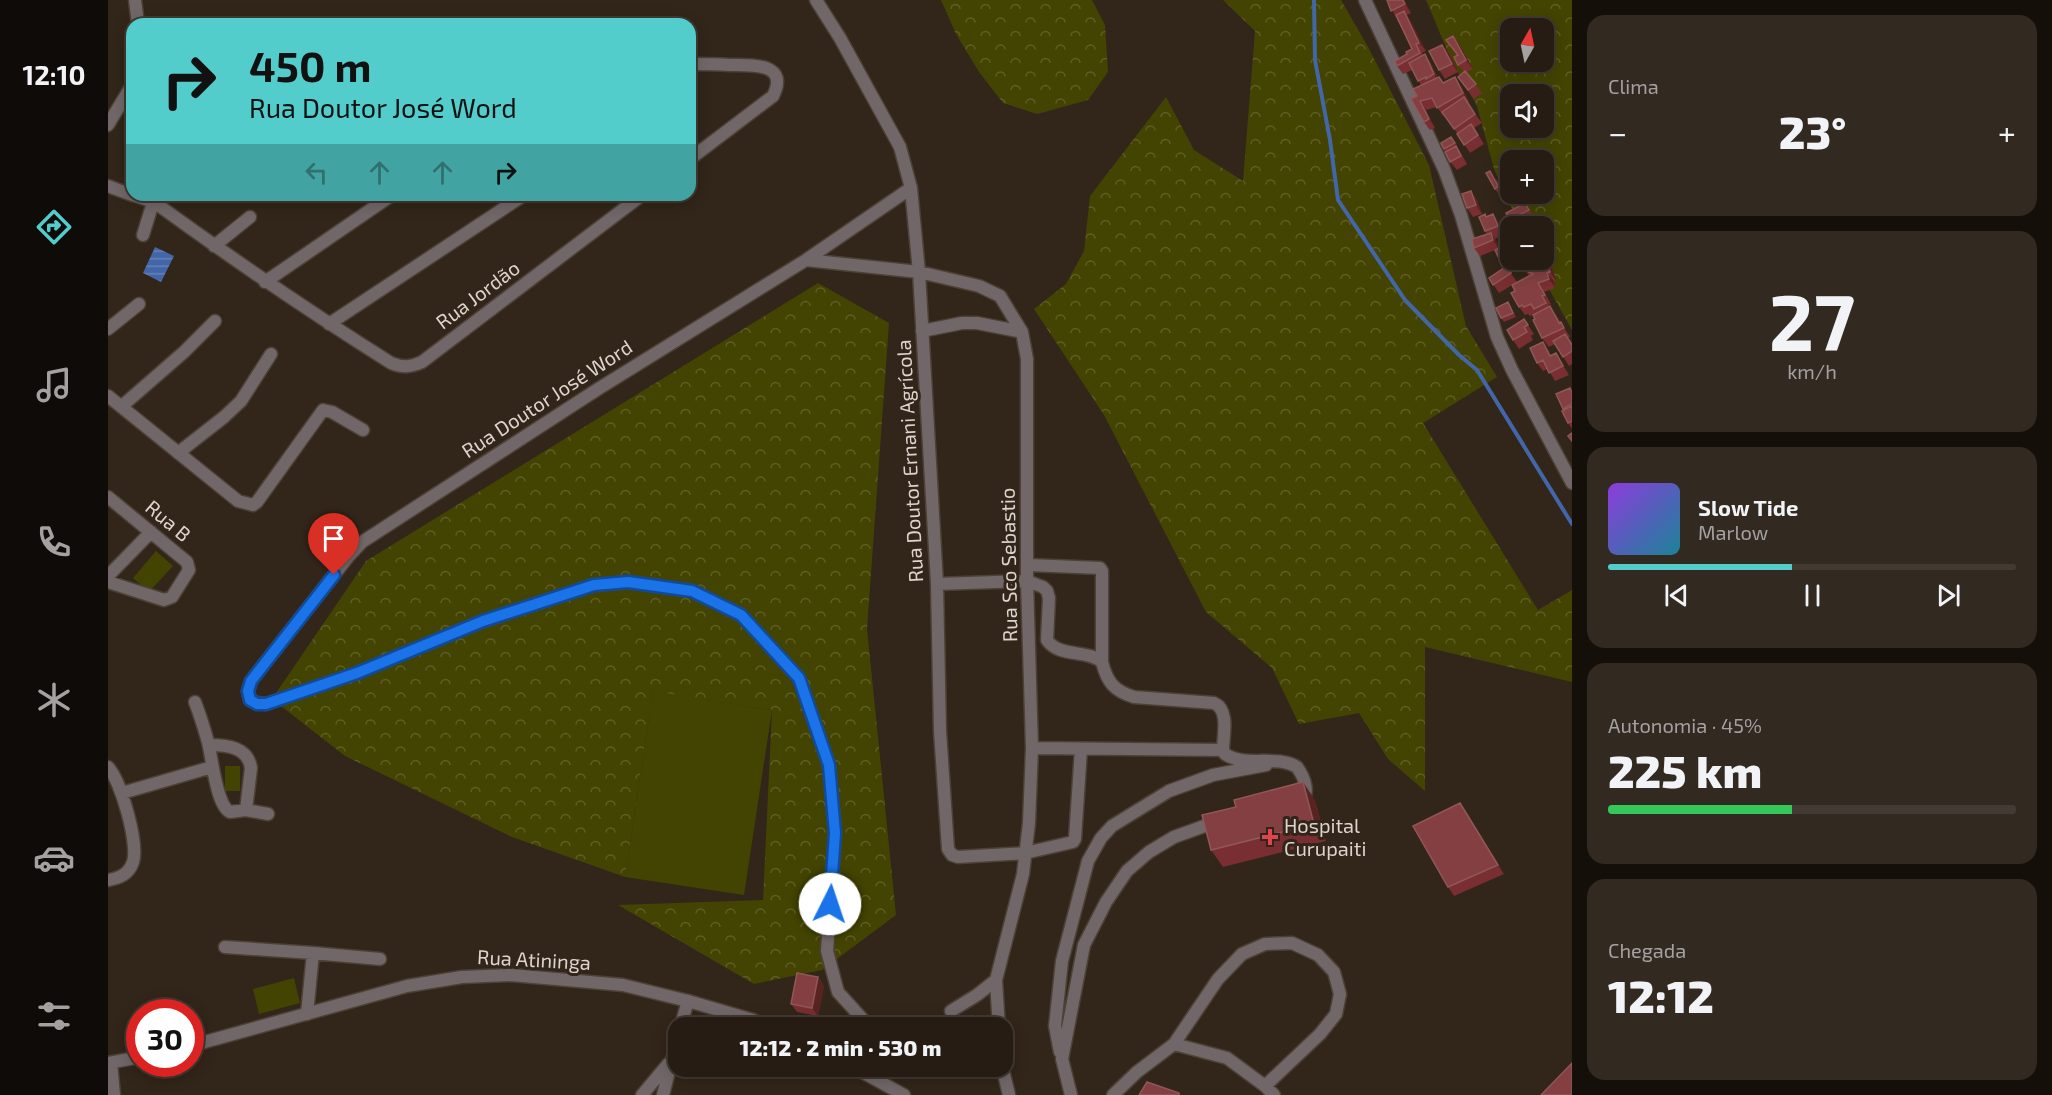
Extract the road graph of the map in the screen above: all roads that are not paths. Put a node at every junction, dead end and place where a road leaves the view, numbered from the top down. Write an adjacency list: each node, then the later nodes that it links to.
1 (135, 0): 4 (street)
2 (816, 0): 10 (street, Rua Doutor Ernani Agrícola)
3 (1365, 0): 34 (street)
4 (137, 18)
5 (696, 64): 8 (street)
6 (126, 93): 7 (street)
7 (109, 120)
8 (696, 154)
9 (108, 186): 11 (street, Rua Jordão)
10 (911, 188): 20 (street, Rua Doutor José Word); 21 (street, Rua Doutor Ernani Agrícola)
11 (126, 192)
12 (153, 201): 18 (street)
13 (157, 201): 19 (street, Rua Jordão)
14 (383, 201): 22 (street)
15 (515, 201): 25 (street)
16 (634, 201): 25 (street, Rua Jordão)
17 (250, 217): 19 (street)
18 (143, 235)
19 (214, 246): 22 (street, Rua Jordão)
20 (806, 260): 21 (street, Rua Sco Sebastio); 67 (street, Rua Doutor José Word)
21 (919, 272): 27 (street, Rua Doutor Ernani Agrícola); 28 (street, Rua Sco Sebastio)
22 (265, 282): 25 (street, Rua Jordão)
23 (139, 304): 26 (street)
24 (215, 321): 31 (street)
25 (329, 324)
26 (108, 329)
27 (922, 331): 28 (street); 41 (street, Rua Doutor Ernani Agrícola)
28 (1022, 332): 37 (street, Rua Sco Sebastio)
29 (272, 354): 33 (street)
30 (108, 396): 31 (street)
31 (122, 406): 33 (street)
32 (363, 430): 33 (street)
33 (178, 453)
34 (1572, 483)
35 (108, 497): 36 (street, Rua B)
36 (151, 532): 38 (street); 40 (street, Rua B)
37 (1029, 565): 39 (street, Rua Sco Sebastio); 42 (street)
38 (108, 576)
39 (1027, 581): 41 (street); 42 (street); 45 (street, Rua Sco Sebastio)
40 (108, 582)
41 (938, 584): 56 (street, Rua Doutor Ernani Agrícola)
42 (1102, 662): 47 (street)
43 (195, 702): 44 (street)
44 (209, 745): 50 (street); 53 (street)
45 (1032, 748): 46 (street); 56 (street, Rua Sco Sebastio)
46 (1081, 749): 47 (street); 56 (street)
47 (1222, 750): 48 (street)
48 (1285, 762): 52 (street); 71 (street)
49 (108, 767): 51 (street)
50 (212, 767): 51 (street); 53 (street)
51 (123, 793): 57 (street)
52 (1294, 803)
53 (246, 810): 54 (street)
54 (268, 814)
55 (1229, 818): 71 (street)
56 (1025, 853): 61 (street, Rua Sco Sebastio)
57 (108, 880)
58 (225, 947): 59 (street)
59 (314, 953): 60 (street); 64 (street)
60 (380, 958)
61 (996, 980): 63 (street); 68 (street, Rua Sco Sebastio)
62 (688, 1001): 64 (street, Rua Atininga); 65 (street); 66 (street, Rua Atininga)
63 (951, 1011)
64 (307, 1014): 69 (street, Rua Atininga)
65 (683, 1017)
66 (743, 1017)
67 (861, 1017)
68 (998, 1017)
69 (204, 1042)
70 (1174, 1044): 78 (street); 78 (street); 85 (street)
71 (1062, 1059): 84 (street)
72 (126, 1060): 73 (street)
73 (110, 1063): 79 (street)
74 (668, 1065): 80 (street)
75 (668, 1074): 81 (street)
76 (871, 1077): 82 (street)
77 (1005, 1077): 83 (street)
78 (1270, 1090)
79 (114, 1095)
80 (642, 1095)
81 (663, 1095)
82 (904, 1095)
83 (1009, 1095)
84 (1071, 1095)
85 (1113, 1095)

